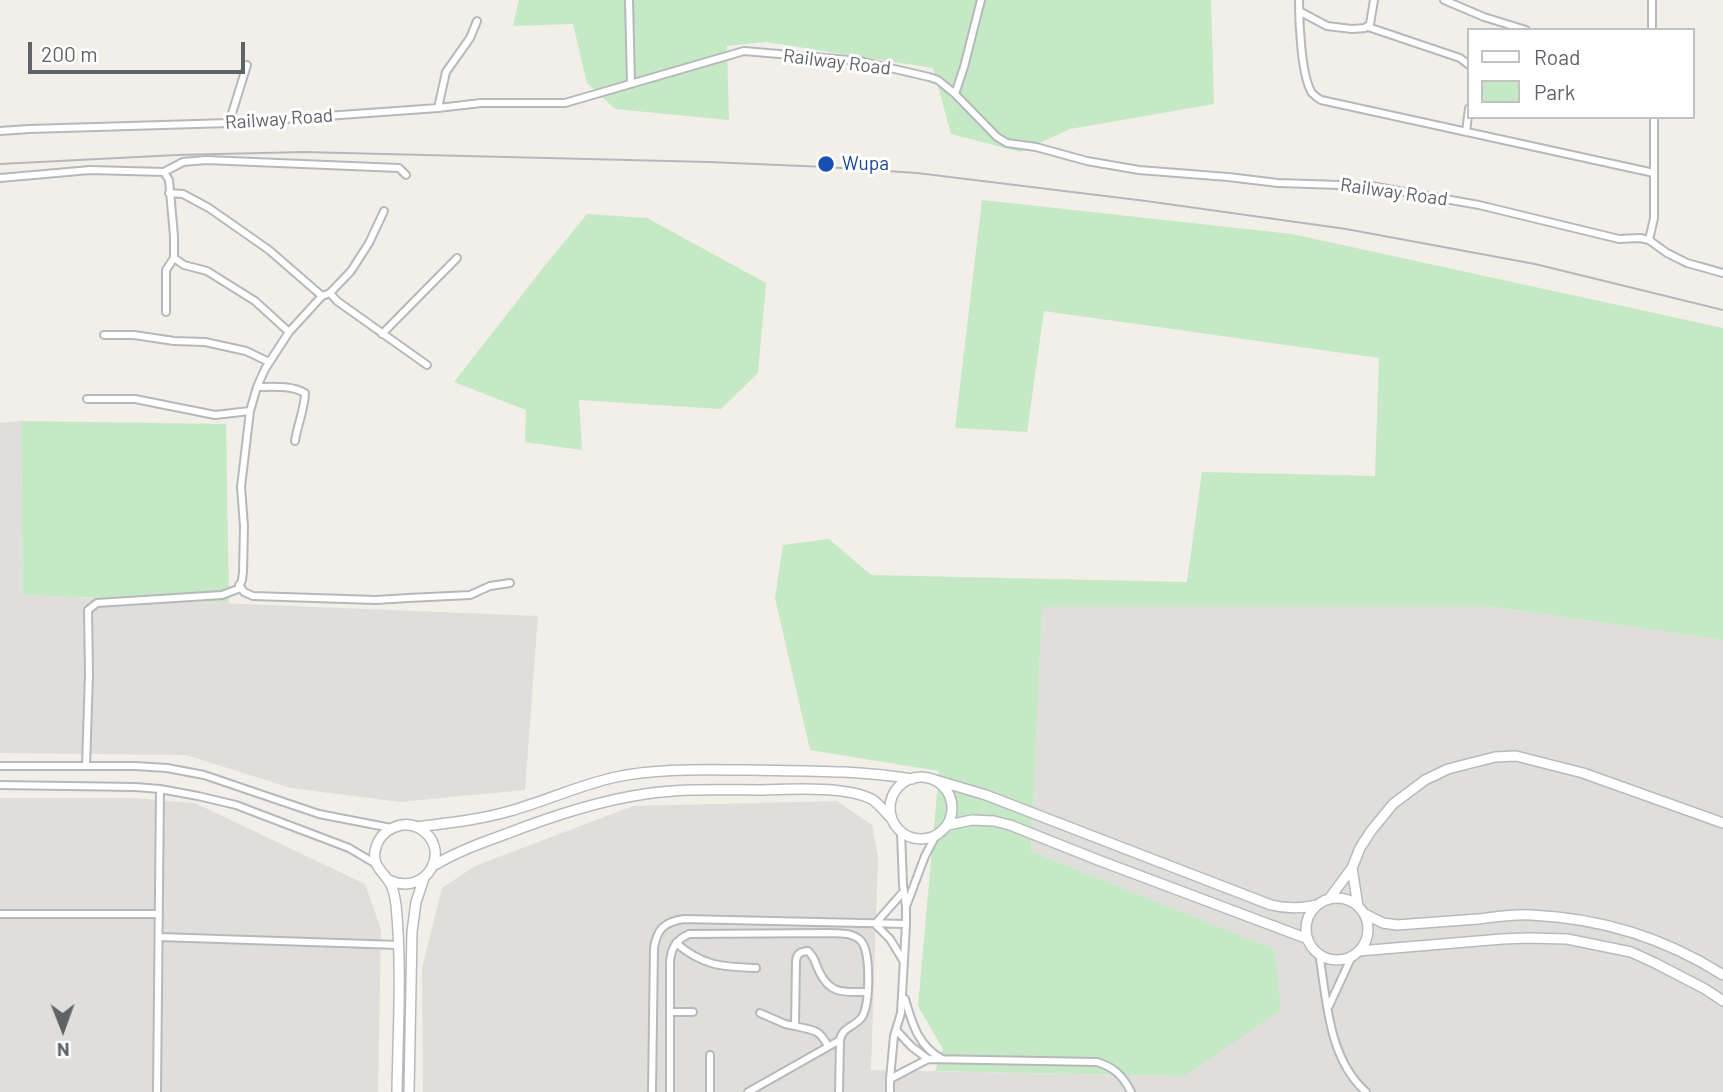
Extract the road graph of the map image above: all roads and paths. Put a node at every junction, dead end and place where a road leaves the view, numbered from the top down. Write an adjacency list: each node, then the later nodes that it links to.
1 (629, 0): 14 (street)
2 (981, 0): 15 (street)
3 (1299, 0): 7 (street)
4 (1374, 0): 9 (street)
5 (1444, 0): 10 (street)
6 (1652, 0): 11 (street)
7 (1299, 11): 9 (street); 21 (street)
8 (477, 21): 16 (street)
9 (1368, 27): 12 (street)
10 (1520, 28)
11 (1652, 28)
12 (1468, 64)
13 (247, 65): 19 (street)
14 (631, 84): 15 (street, Railway Road); 16 (street, Railway Road)
15 (955, 94): 28 (street, Railway Road)
16 (438, 108): 19 (street, Railway Road)
17 (1468, 116): 21 (street)
18 (1654, 119): 23 (street)
19 (229, 123): 20 (street, Railway Road)
20 (0, 131)
21 (1466, 132): 23 (street)
22 (164, 172): 24 (street, Railway Road); 25 (street, Railway Road); 26 (street)
23 (1654, 173): 28 (street)
24 (406, 175)
25 (0, 178)
26 (169, 192): 29 (street); 33 (street)
27 (384, 211): 32 (street)
28 (1648, 240): 31 (street, Railway Road)
29 (174, 258): 34 (street); 35 (street)
30 (457, 258): 36 (street)
31 (1723, 273)
32 (330, 293): 33 (street); 36 (street)
33 (322, 296): 35 (street)
34 (166, 312)
35 (289, 332): 38 (street)
36 (382, 334): 39 (street)
37 (104, 335): 38 (street)
38 (269, 362): 40 (street)
39 (427, 365)
40 (257, 387): 42 (street); 43 (street)
41 (87, 399): 42 (street)
42 (250, 411): 45 (street)
43 (295, 441)
44 (509, 583): 45 (street)
45 (239, 585): 47 (street)
46 (0, 766): 47 (street)
47 (86, 766): 56 (street)
48 (912, 779): 49 (street); 52 (street); 55 (street)
49 (932, 779): 54 (street); 66 (street)
50 (0, 785): 51 (street)
51 (160, 789): 59 (street); 70 (street)
52 (892, 819): 57 (street); 60 (street)
53 (1723, 823): 61 (street)
54 (948, 825): 58 (street); 75 (street)
55 (416, 827): 56 (street); 60 (street)
56 (391, 828): 59 (street)
57 (901, 832): 58 (street); 64 (street)
58 (935, 837): 67 (street)
59 (376, 864): 63 (street)
60 (433, 866): 62 (street)
61 (1352, 868): 65 (street); 68 (street)
62 (424, 878): 63 (street); 100 (street)
63 (389, 880): 77 (street)
64 (904, 891): 67 (street); 72 (street)
65 (1329, 899): 66 (street); 68 (street)
66 (1317, 905): 75 (street)
67 (906, 906): 73 (street)
68 (1358, 906): 71 (street)
69 (0, 914): 70 (street)
70 (159, 914): 74 (street)
71 (1365, 914): 79 (street); 82 (street)
72 (875, 924): 73 (street); 80 (street); 101 (street)
73 (906, 924): 80 (street)
74 (159, 937): 77 (street); 98 (street)
75 (1308, 939): 78 (street)
76 (676, 943): 81 (street); 83 (street); 87 (street)
77 (399, 945): 99 (street)
78 (1319, 953): 79 (street); 86 (street)
79 (1355, 953): 85 (street); 86 (street)
80 (904, 962): 84 (street)
81 (756, 968)
82 (1723, 975)
83 (867, 992): 90 (street); 92 (street)
84 (903, 992): 91 (street); 96 (street)
85 (1723, 1001)
86 (1328, 1008): 108 (street)
87 (670, 1012): 88 (street); 102 (street)
88 (693, 1012)
89 (760, 1013): 90 (street)
90 (795, 1026): 93 (street)
91 (896, 1030): 95 (street); 97 (street)
92 (840, 1041): 93 (street); 105 (street)
93 (828, 1046): 104 (street)
94 (710, 1055): 103 (street)
95 (928, 1059): 96 (street); 97 (street)
96 (943, 1060): 107 (street)
97 (890, 1079): 106 (street)
98 (157, 1092)
99 (397, 1092)
100 (410, 1092)
101 (652, 1092)
102 (670, 1092)
103 (710, 1092)
104 (748, 1092)
105 (839, 1092)
106 (890, 1092)
107 (1131, 1092)
108 (1366, 1092)

